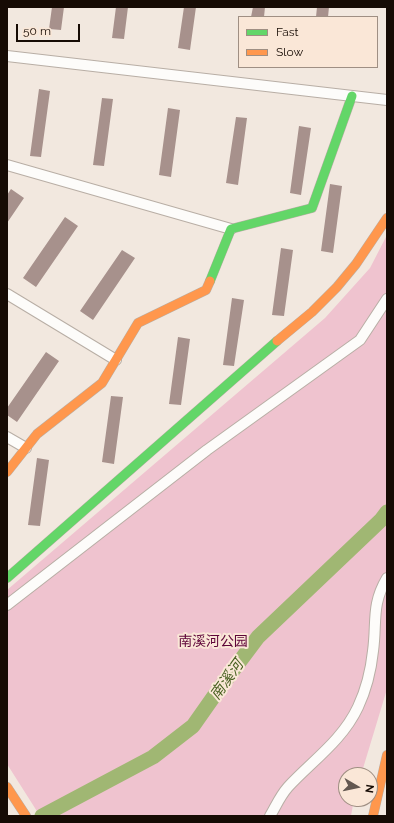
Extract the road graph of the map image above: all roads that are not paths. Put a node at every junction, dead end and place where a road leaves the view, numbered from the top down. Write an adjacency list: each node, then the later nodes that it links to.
1 (7, 56): 2 (street)
2 (352, 96): 3 (street); 6 (street)
3 (387, 100)
4 (7, 165): 6 (street)
5 (387, 218): 13 (street)
6 (231, 229): 9 (street)
7 (7, 294): 9 (street)
8 (387, 299): 15 (street)
9 (116, 360): 11 (street)
10 (7, 437): 11 (street)
11 (26, 448): 12 (street)
12 (7, 472)
13 (7, 578)
14 (387, 578): 19 (street)
15 (7, 605)
16 (387, 755): 20 (street)
17 (7, 787): 18 (street)
18 (26, 816)
19 (270, 816)
20 (373, 816)

